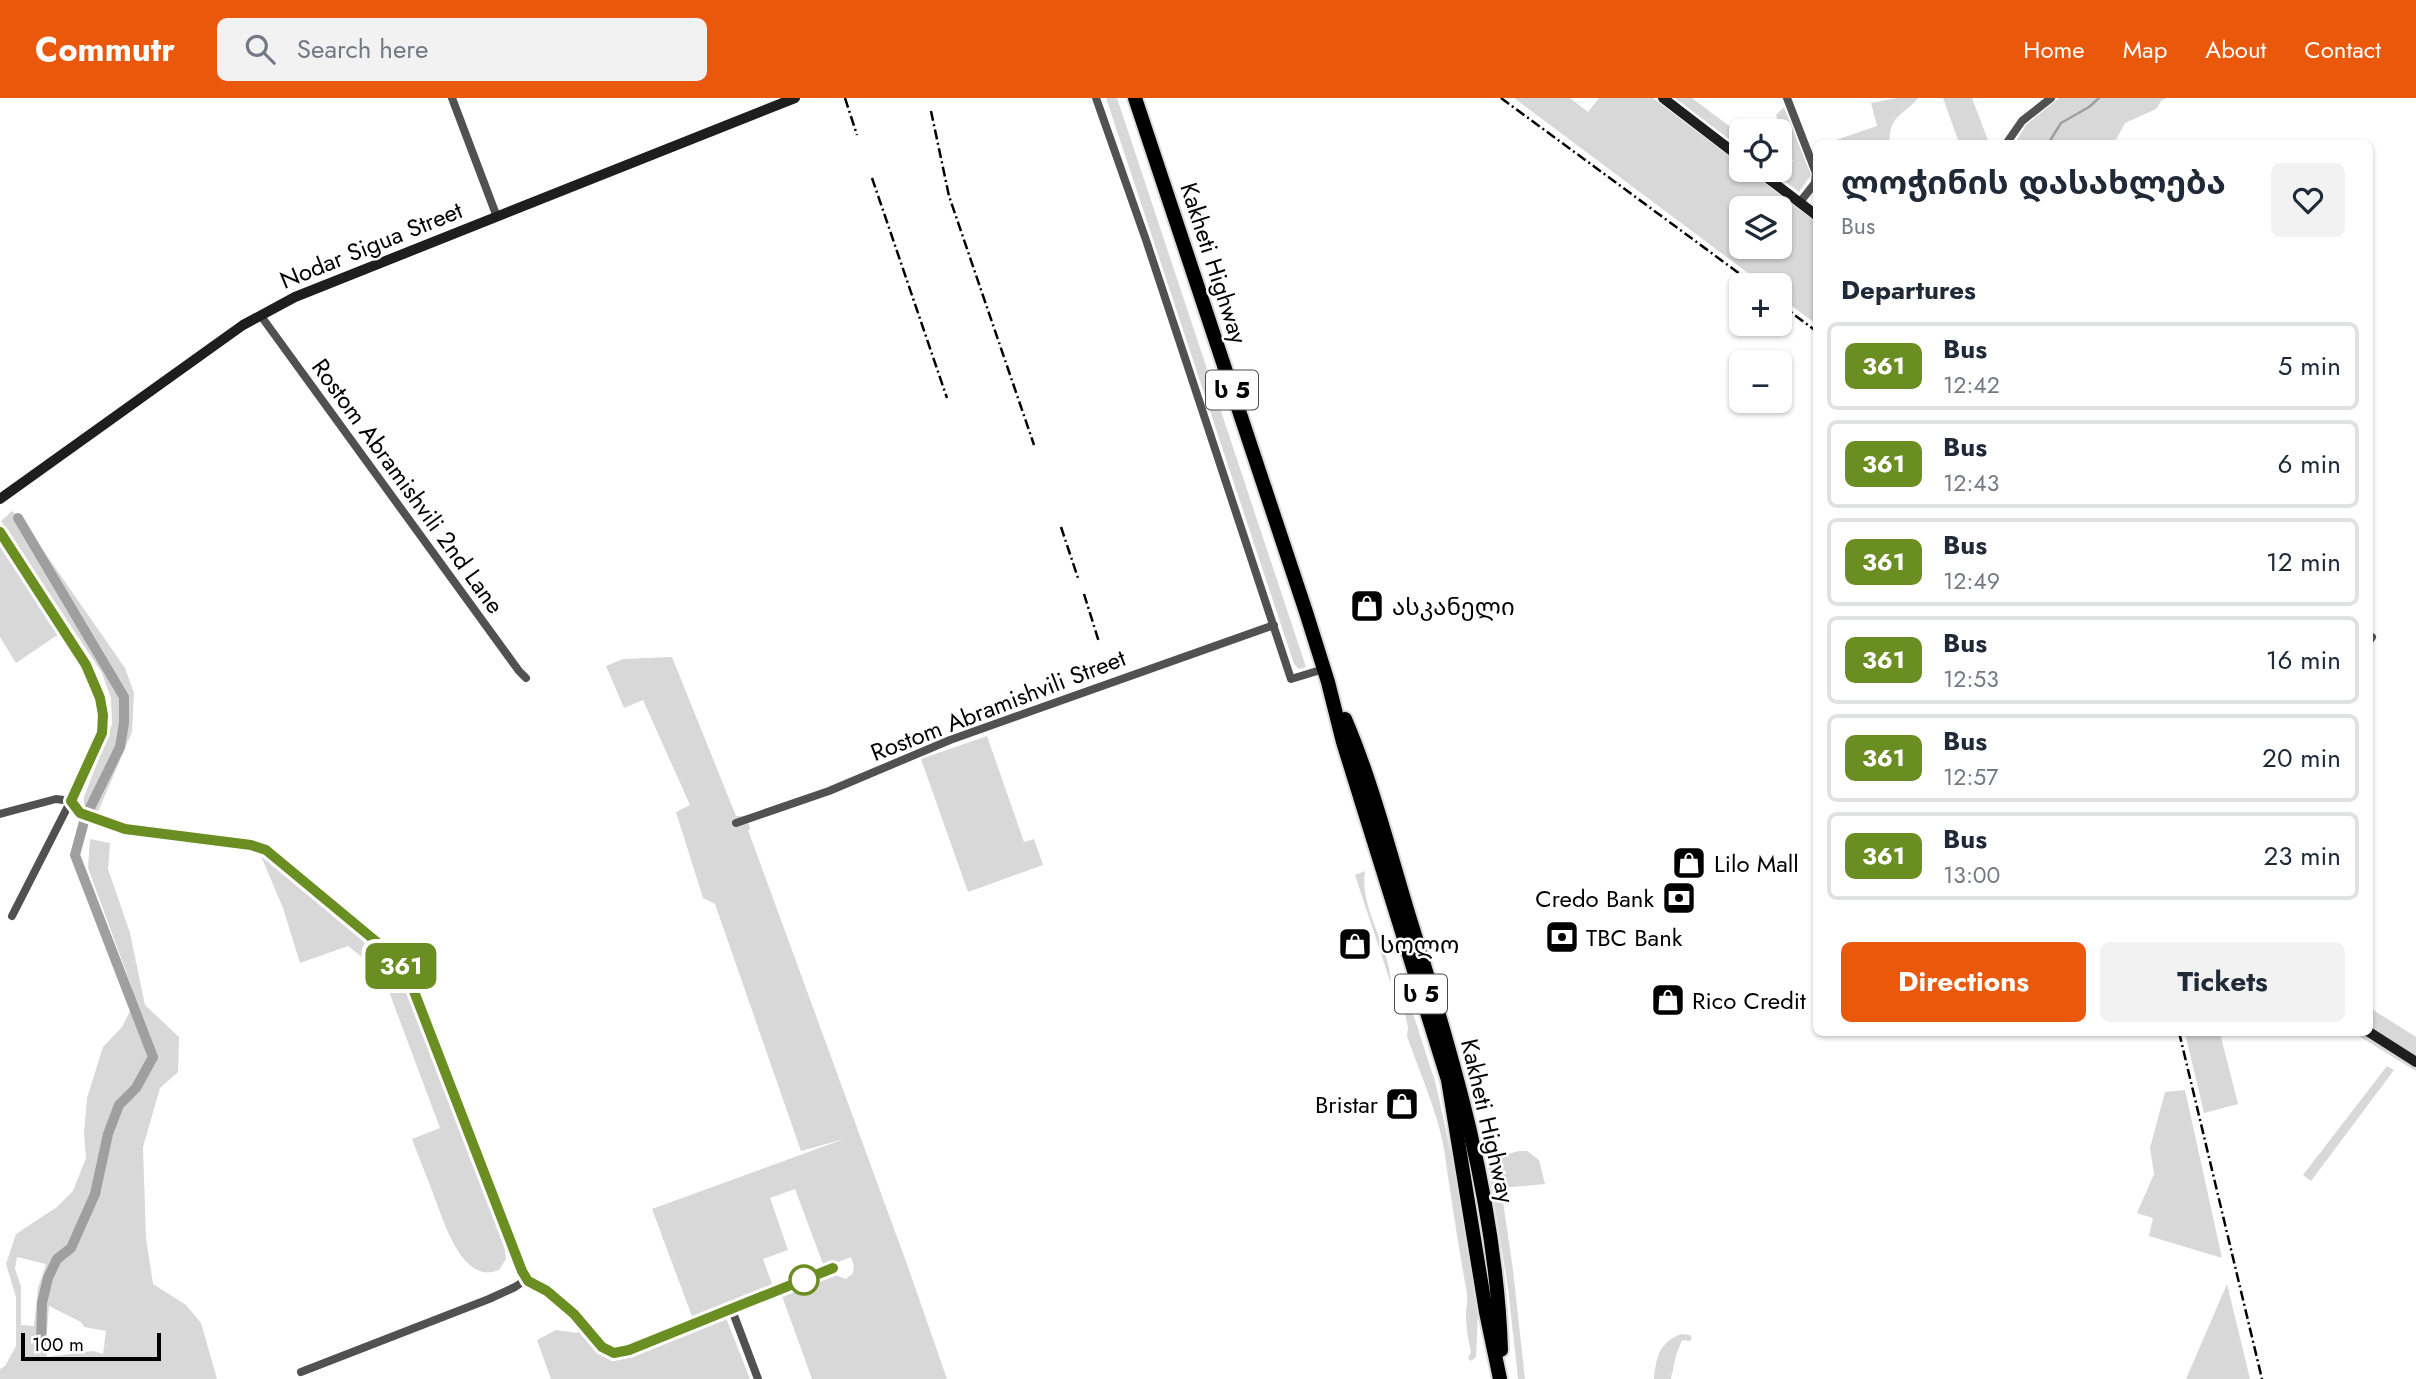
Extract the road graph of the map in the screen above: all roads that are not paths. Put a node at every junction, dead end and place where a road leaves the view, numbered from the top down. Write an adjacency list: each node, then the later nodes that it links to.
1 (452, 98): 15 (street)
2 (795, 98): 15 (street, Nodar Sigua Street)
3 (1096, 98): 19 (street)
4 (1135, 98): 20 (highway, Kakheti Highway / ს 5)
5 (1663, 98): 9 (street)
6 (1787, 98): 10 (street)
7 (2051, 98): 8 (street)
8 (2009, 140)
9 (1729, 149)
10 (1813, 165)
11 (1773, 182): 13 (street)
12 (1813, 186): 13 (street)
13 (1800, 202): 14 (street)
14 (1813, 213)
15 (497, 217): 16 (street, Nodar Sigua Street)
16 (261, 316): 17 (street, Nodar Sigua Street); 21 (street, Rostom Abramishvili 2nd Lane)
17 (0, 499)
18 (0, 532): 22 (street)
19 (1274, 625): 20 (street); 24 (street, Rostom Abramishvili Street)
20 (1326, 675): 33 (highway, Kakheti Highway / ს 5)
21 (526, 678)
22 (71, 801): 23 (street); 25 (street); 29 (street)
23 (0, 814)
24 (736, 823)
25 (12, 916)
26 (2373, 1035): 27 (street)
27 (2416, 1062)
28 (833, 1268): 30 (street)
29 (527, 1279): 30 (street); 31 (street)
30 (732, 1310): 32 (street)
31 (301, 1372)
32 (758, 1379)
33 (1501, 1379)

